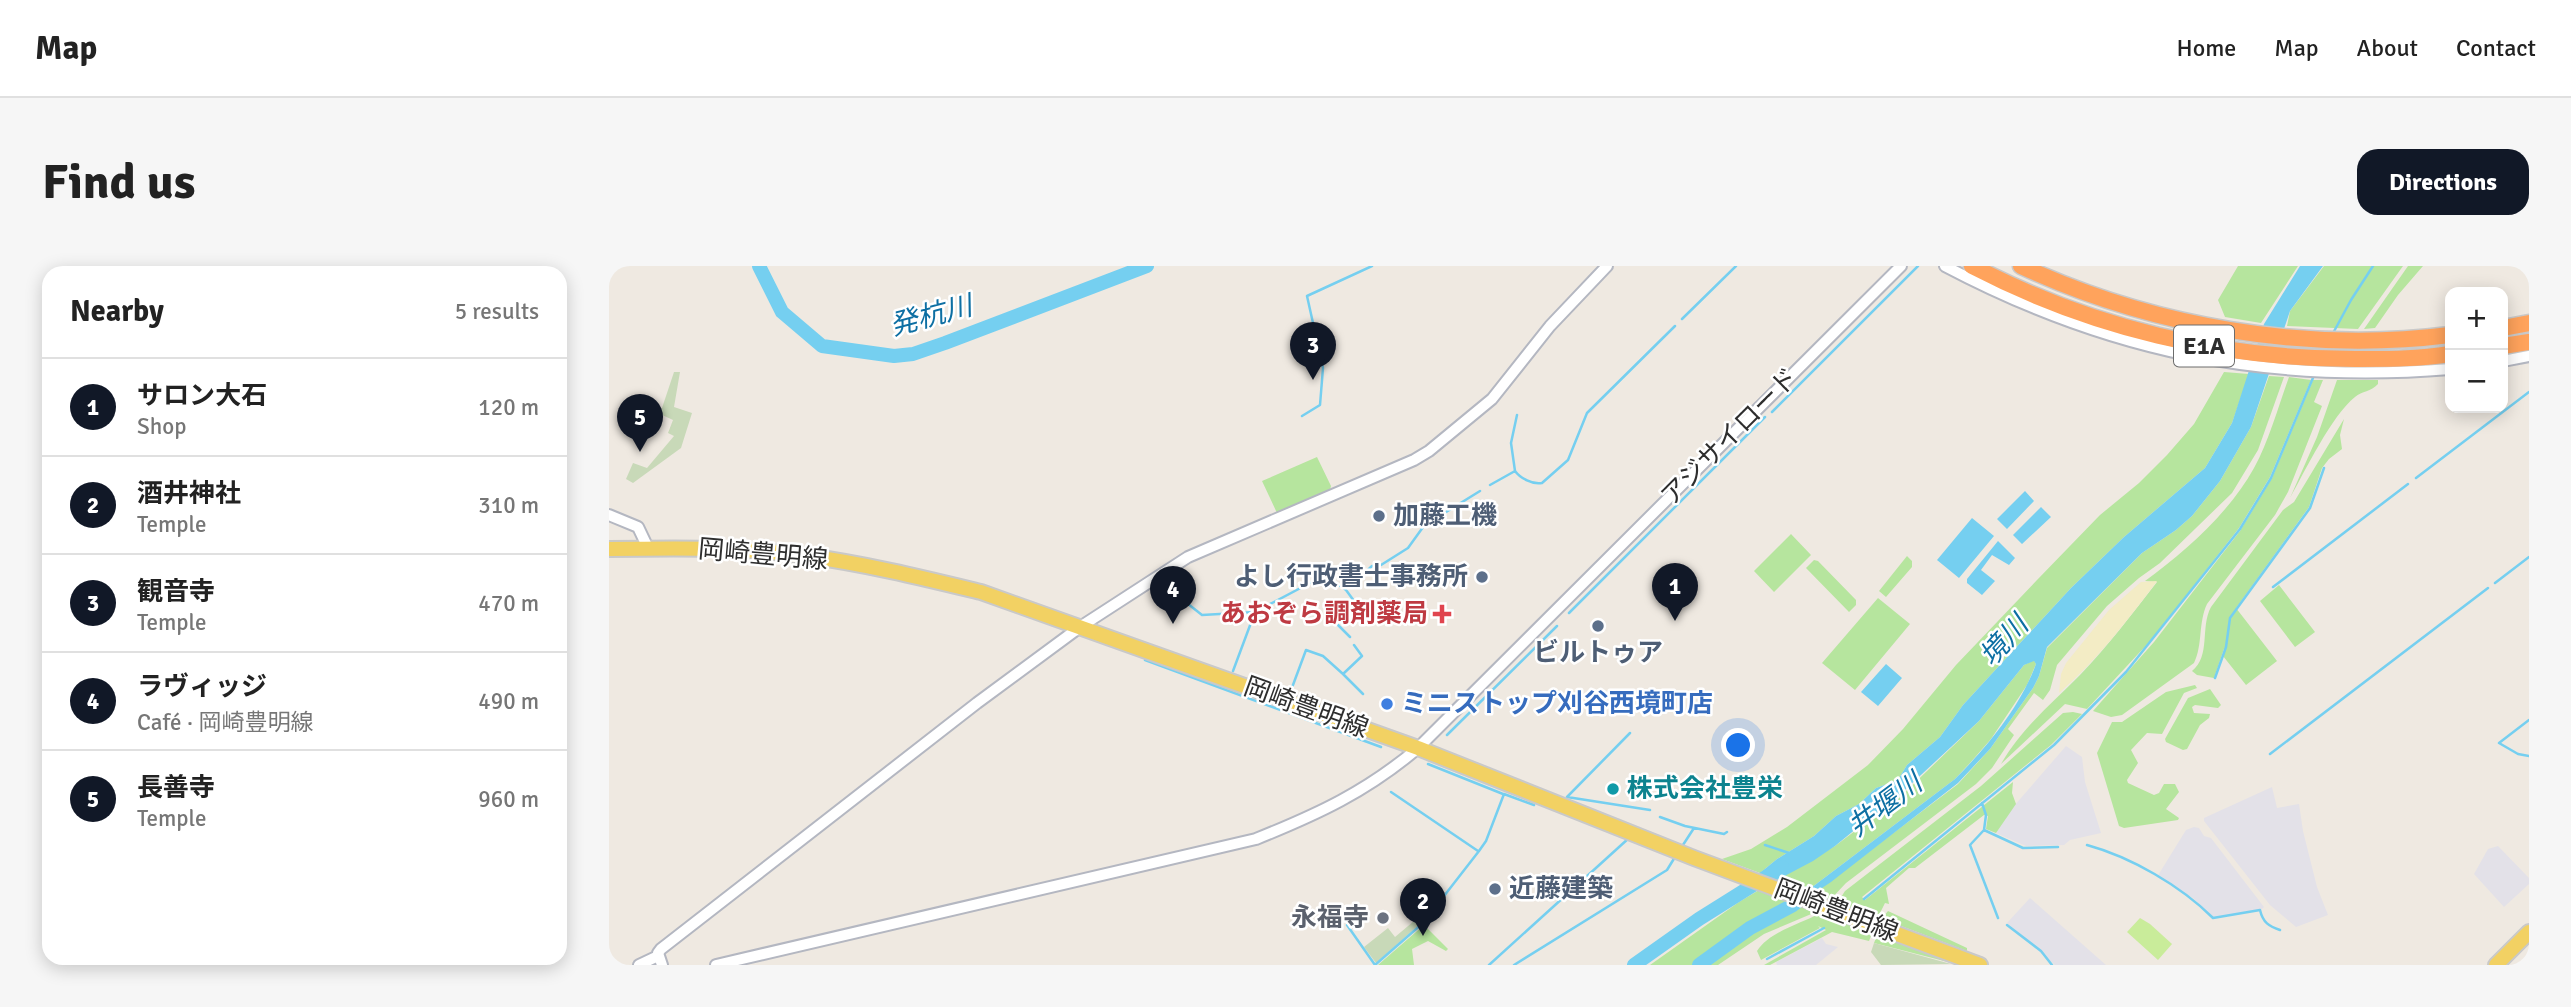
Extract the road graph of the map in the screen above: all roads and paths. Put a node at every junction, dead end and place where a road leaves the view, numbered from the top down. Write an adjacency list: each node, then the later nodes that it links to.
1 (1607, 266): 18 (street)
2 (1901, 266): 19 (street, アジサイロード)
3 (1945, 266): 14 (street)
4 (1972, 266): 11 (highway, E1A)
5 (2021, 266): 8 (highway, E1A)
6 (2529, 323): 7 (highway)
7 (2508, 327)
8 (2445, 335)
9 (2529, 342): 10 (highway)
10 (2508, 345)
11 (2445, 354)
12 (2529, 356): 13 (street)
13 (2508, 360)
14 (2445, 369)
15 (609, 515): 16 (street)
16 (648, 548): 17 (main road, 岡崎豊明線); 18 (main road, 岡崎豊明線)
17 (609, 549)
18 (1080, 627): 19 (main road, 岡崎豊明線); 21 (street)
19 (1418, 748): 23 (street, アジサイロード); 24 (main road, 岡崎豊明線)
20 (2529, 932): 25 (main road)
21 (660, 961): 22 (street)
22 (639, 965)
23 (716, 965)
24 (1980, 965)
25 (2497, 965)

